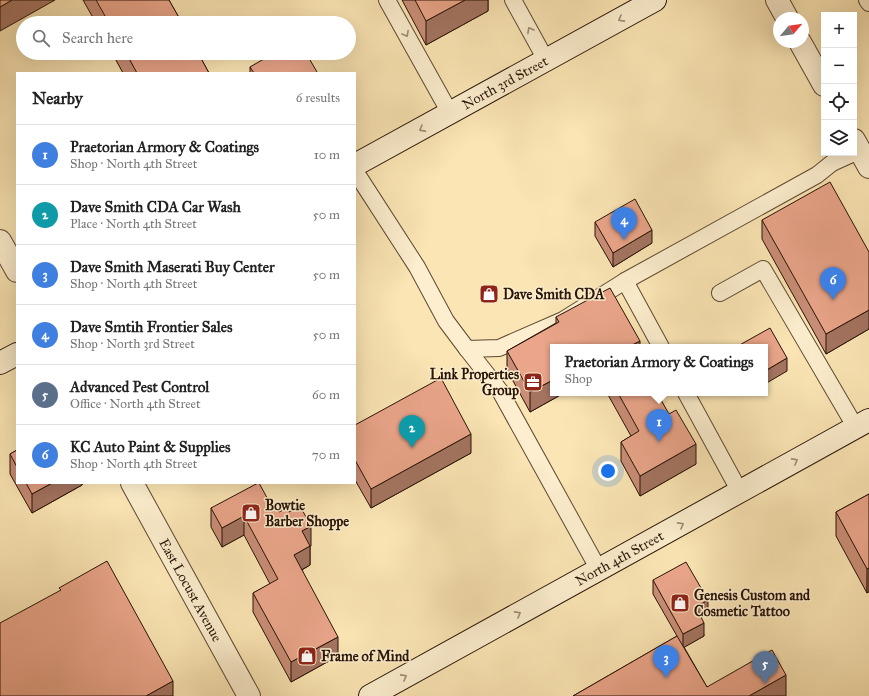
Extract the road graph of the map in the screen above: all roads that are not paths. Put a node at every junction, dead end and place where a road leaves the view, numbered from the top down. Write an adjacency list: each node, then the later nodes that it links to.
1 (387, 0): 11 (lane, one-way to 11)
2 (513, 0): 9 (lane, one-way to 2)
3 (656, 0): 9 (main road, North 3rd Street, one-way to 9)
4 (777, 0): 7 (main road)
5 (867, 0): 6 (lane)
6 (869, 3)
7 (784, 12)
8 (803, 48): 10 (main road)
9 (546, 60): 11 (main road, North 3rd Street)
10 (823, 84)
11 (450, 113): 13 (main road, North 3rd Street, one-way to 13)
12 (860, 151): 17 (lane)
13 (356, 164)
14 (356, 173): 20 (lane)
15 (0, 241): 16 (main road)
16 (16, 269)
17 (625, 282): 19 (lane); 20 (lane)
18 (720, 293): 24 (lane)
19 (659, 344)
20 (467, 349): 27 (lane)
21 (16, 355): 22 (main road)
22 (0, 363)
23 (688, 396): 26 (lane)
24 (862, 424): 26 (main road, North 4th Street, one-way to 24)
25 (133, 484): 28 (main road, East Locust Avenue)
26 (740, 492): 27 (main road, North 4th Street, one-way to 26)
27 (599, 570): 29 (main road, North 4th Street, one-way to 27)
28 (249, 696)
29 (370, 696)

